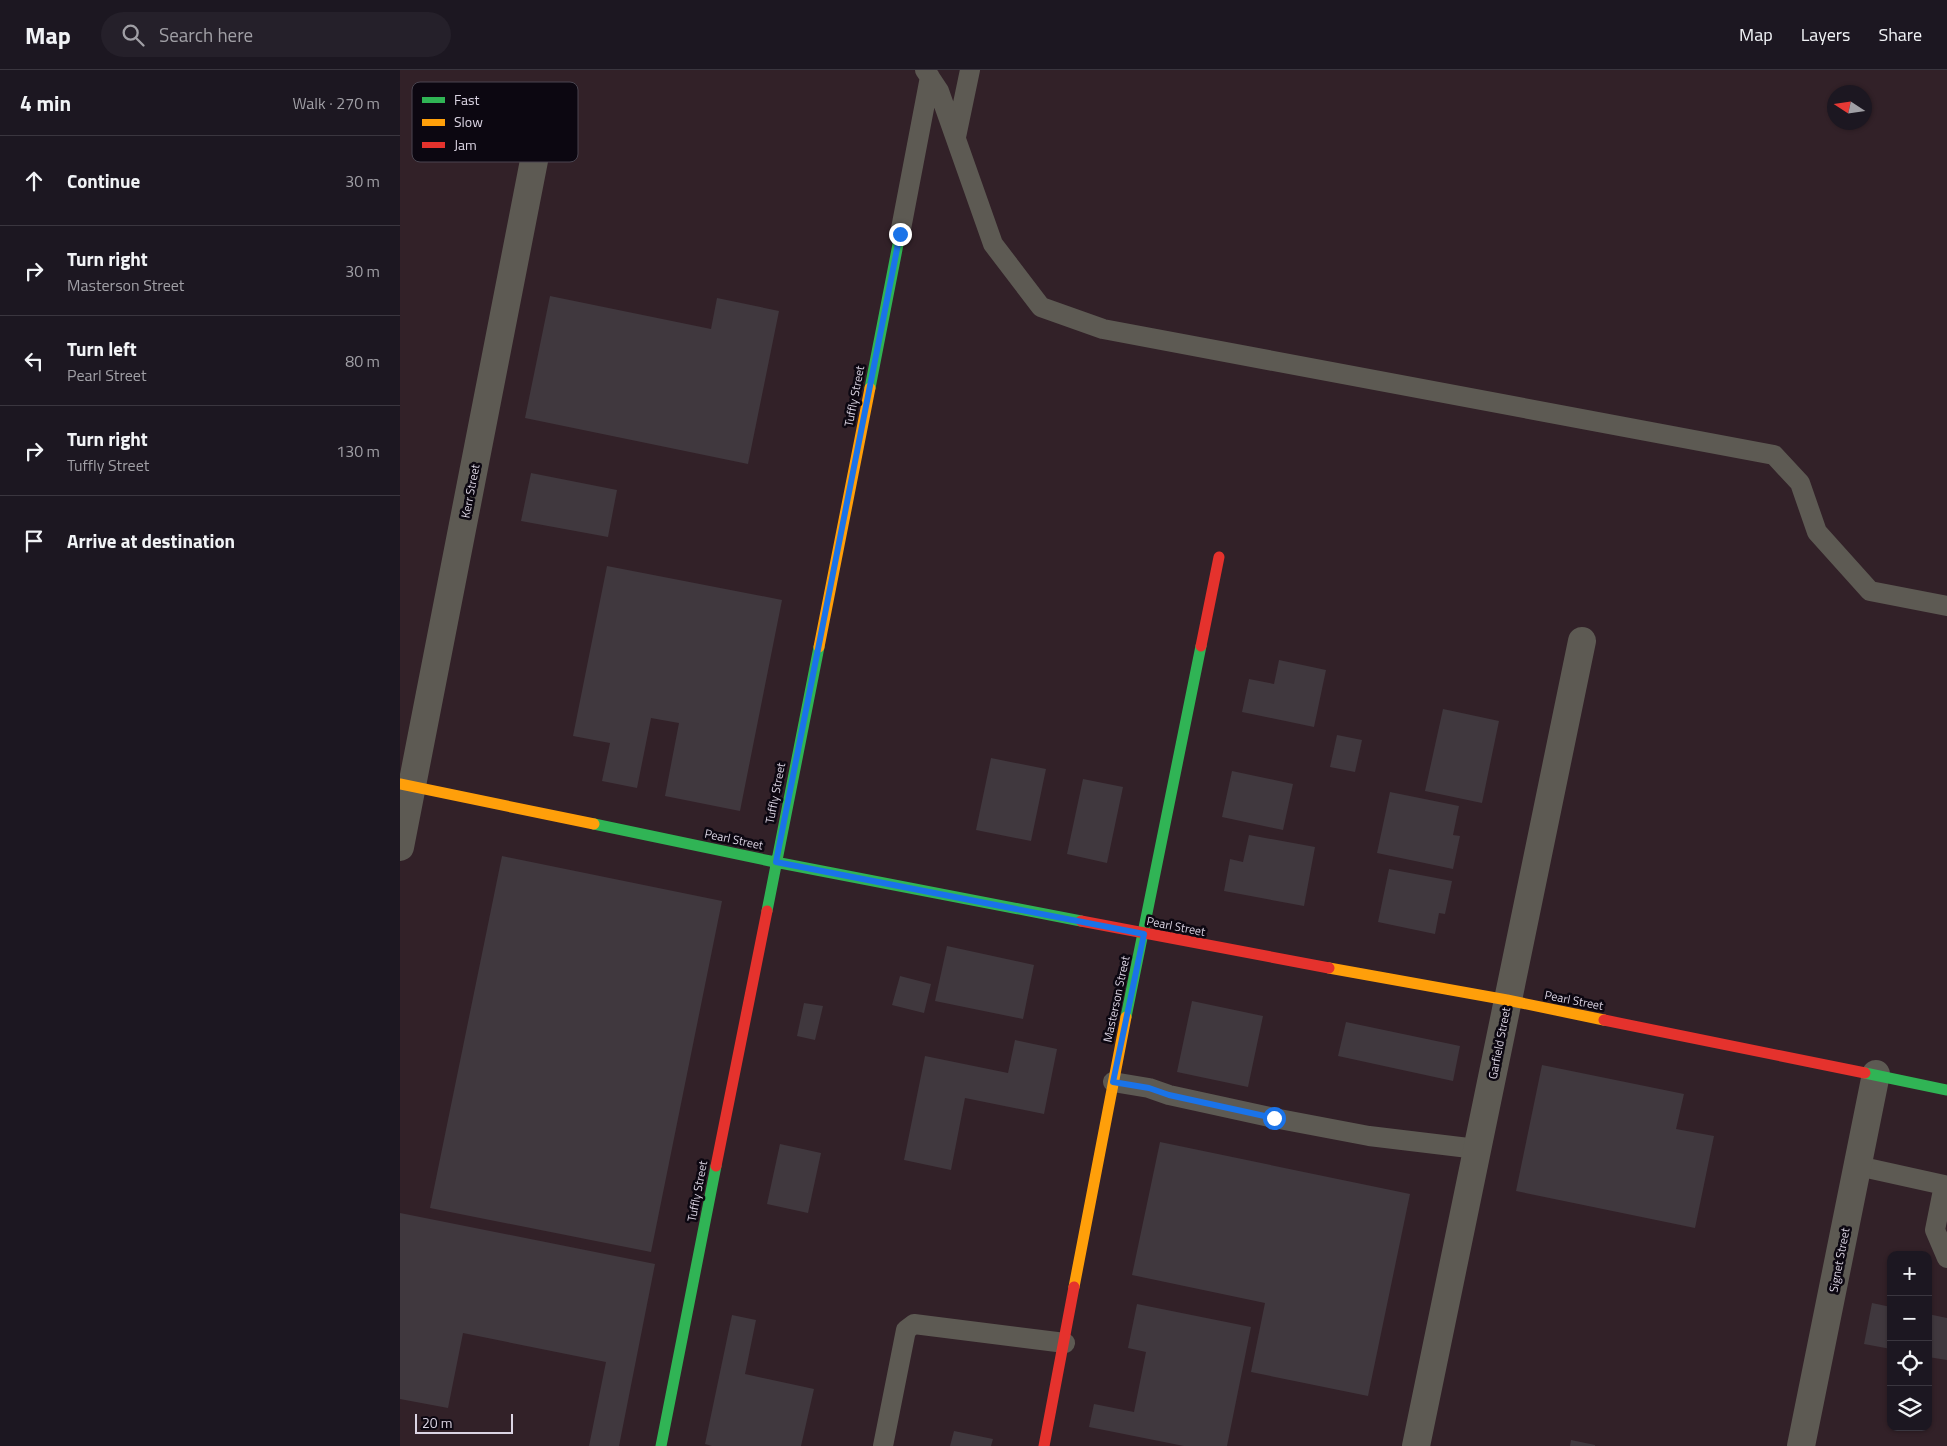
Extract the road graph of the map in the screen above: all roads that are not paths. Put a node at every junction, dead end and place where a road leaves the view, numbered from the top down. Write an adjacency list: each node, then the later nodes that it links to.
1 (970, 70): 3 (lane)
2 (927, 73): 3 (lane); 5 (lane)
3 (956, 137): 7 (lane)
4 (533, 162): 9 (street, Kerr Street)
5 (900, 234): 11 (street, Tuffly Street)
6 (1219, 557): 12 (street, Masterson Street)
7 (1947, 606)
8 (1582, 641): 13 (street, Garfield Street)
9 (406, 785): 10 (street, Kerr Street); 11 (street, Pearl Street)
10 (400, 847)
11 (776, 862): 12 (street, Pearl Street); 21 (street, Tuffly Street)
12 (1144, 934): 13 (street, Pearl Street); 15 (street, Masterson Street)
13 (1507, 1000): 14 (street, Pearl Street); 17 (street, Garfield Street)
14 (1876, 1074): 16 (street, Pearl Street); 18 (street, Signet Street)
15 (1113, 1082): 17 (lane); 20 (street, Masterson Street)
16 (1947, 1090)
17 (1478, 1149): 24 (street, Garfield Street)
18 (1858, 1166): 19 (lane); 25 (street, Signet Street)
19 (1947, 1258)
20 (1065, 1343): 22 (lane); 23 (street, Masterson Street)
21 (661, 1446)
22 (883, 1446)
23 (1044, 1446)
24 (1416, 1446)
25 (1801, 1446)

